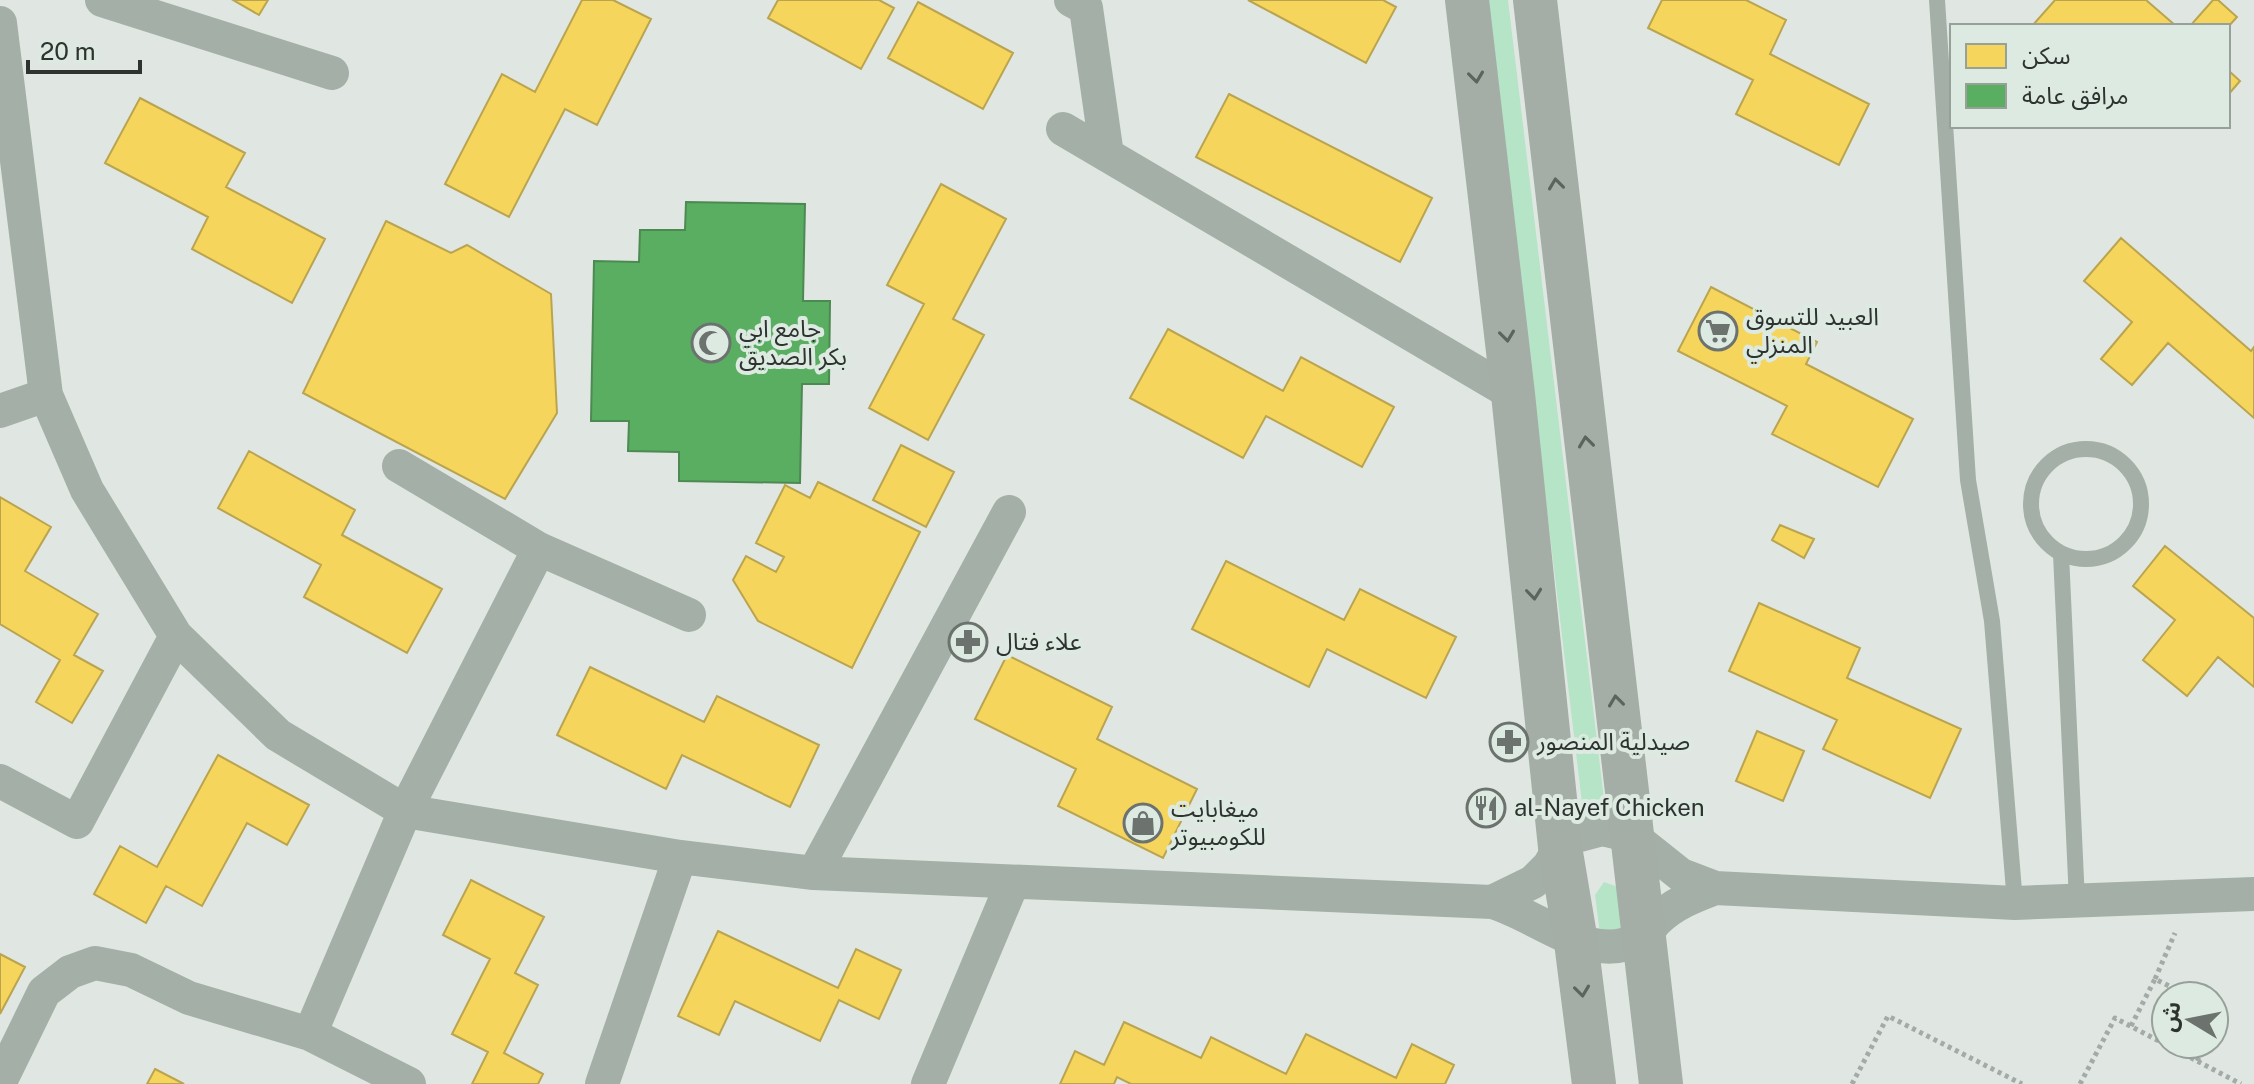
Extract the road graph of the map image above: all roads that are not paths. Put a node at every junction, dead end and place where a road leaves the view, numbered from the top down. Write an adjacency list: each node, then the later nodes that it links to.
1 (102, 0): 7 (street)
2 (1071, 0): 9 (street)
3 (1467, 0): 10 (main road, one-way to 10)
4 (1535, 0): 21 (main road, one-way to 4)
5 (1937, 0): 30 (lane)
6 (0, 23): 11 (street)
7 (332, 73)
8 (1063, 129): 9 (street)
9 (1107, 155): 10 (street)
10 (1513, 394): 22 (main road, one-way to 22)
11 (46, 395): 12 (street); 18 (street)
12 (0, 411)
13 (399, 466): 15 (street)
14 (1009, 512): 24 (street)
15 (539, 549): 17 (street); 20 (street)
16 (2061, 554): 16 (lane); 28 (lane)
17 (689, 615)
18 (176, 636): 19 (street); 20 (street)
19 (0, 781)
20 (405, 811): 23 (street); 33 (street)
21 (1632, 836): 22 (street); 26 (street); 31 (main road)
22 (1560, 847): 29 (street); 32 (main road)
23 (680, 857): 24 (street); 36 (street)
24 (814, 873): 25 (street)
25 (1012, 884): 29 (street); 37 (street)
26 (1715, 888): 30 (street); 31 (street)
27 (2254, 894): 28 (street)
28 (2077, 901): 30 (street)
29 (1492, 902): 32 (street)
30 (2015, 903)
31 (1643, 936): 32 (street); 39 (main road)
32 (1576, 942): 38 (main road, one-way to 38)
33 (310, 1034): 34 (street); 35 (street)
34 (0, 1082)
35 (409, 1084)
36 (602, 1084)
37 (928, 1084)
38 (1594, 1084)
39 (1661, 1084)

